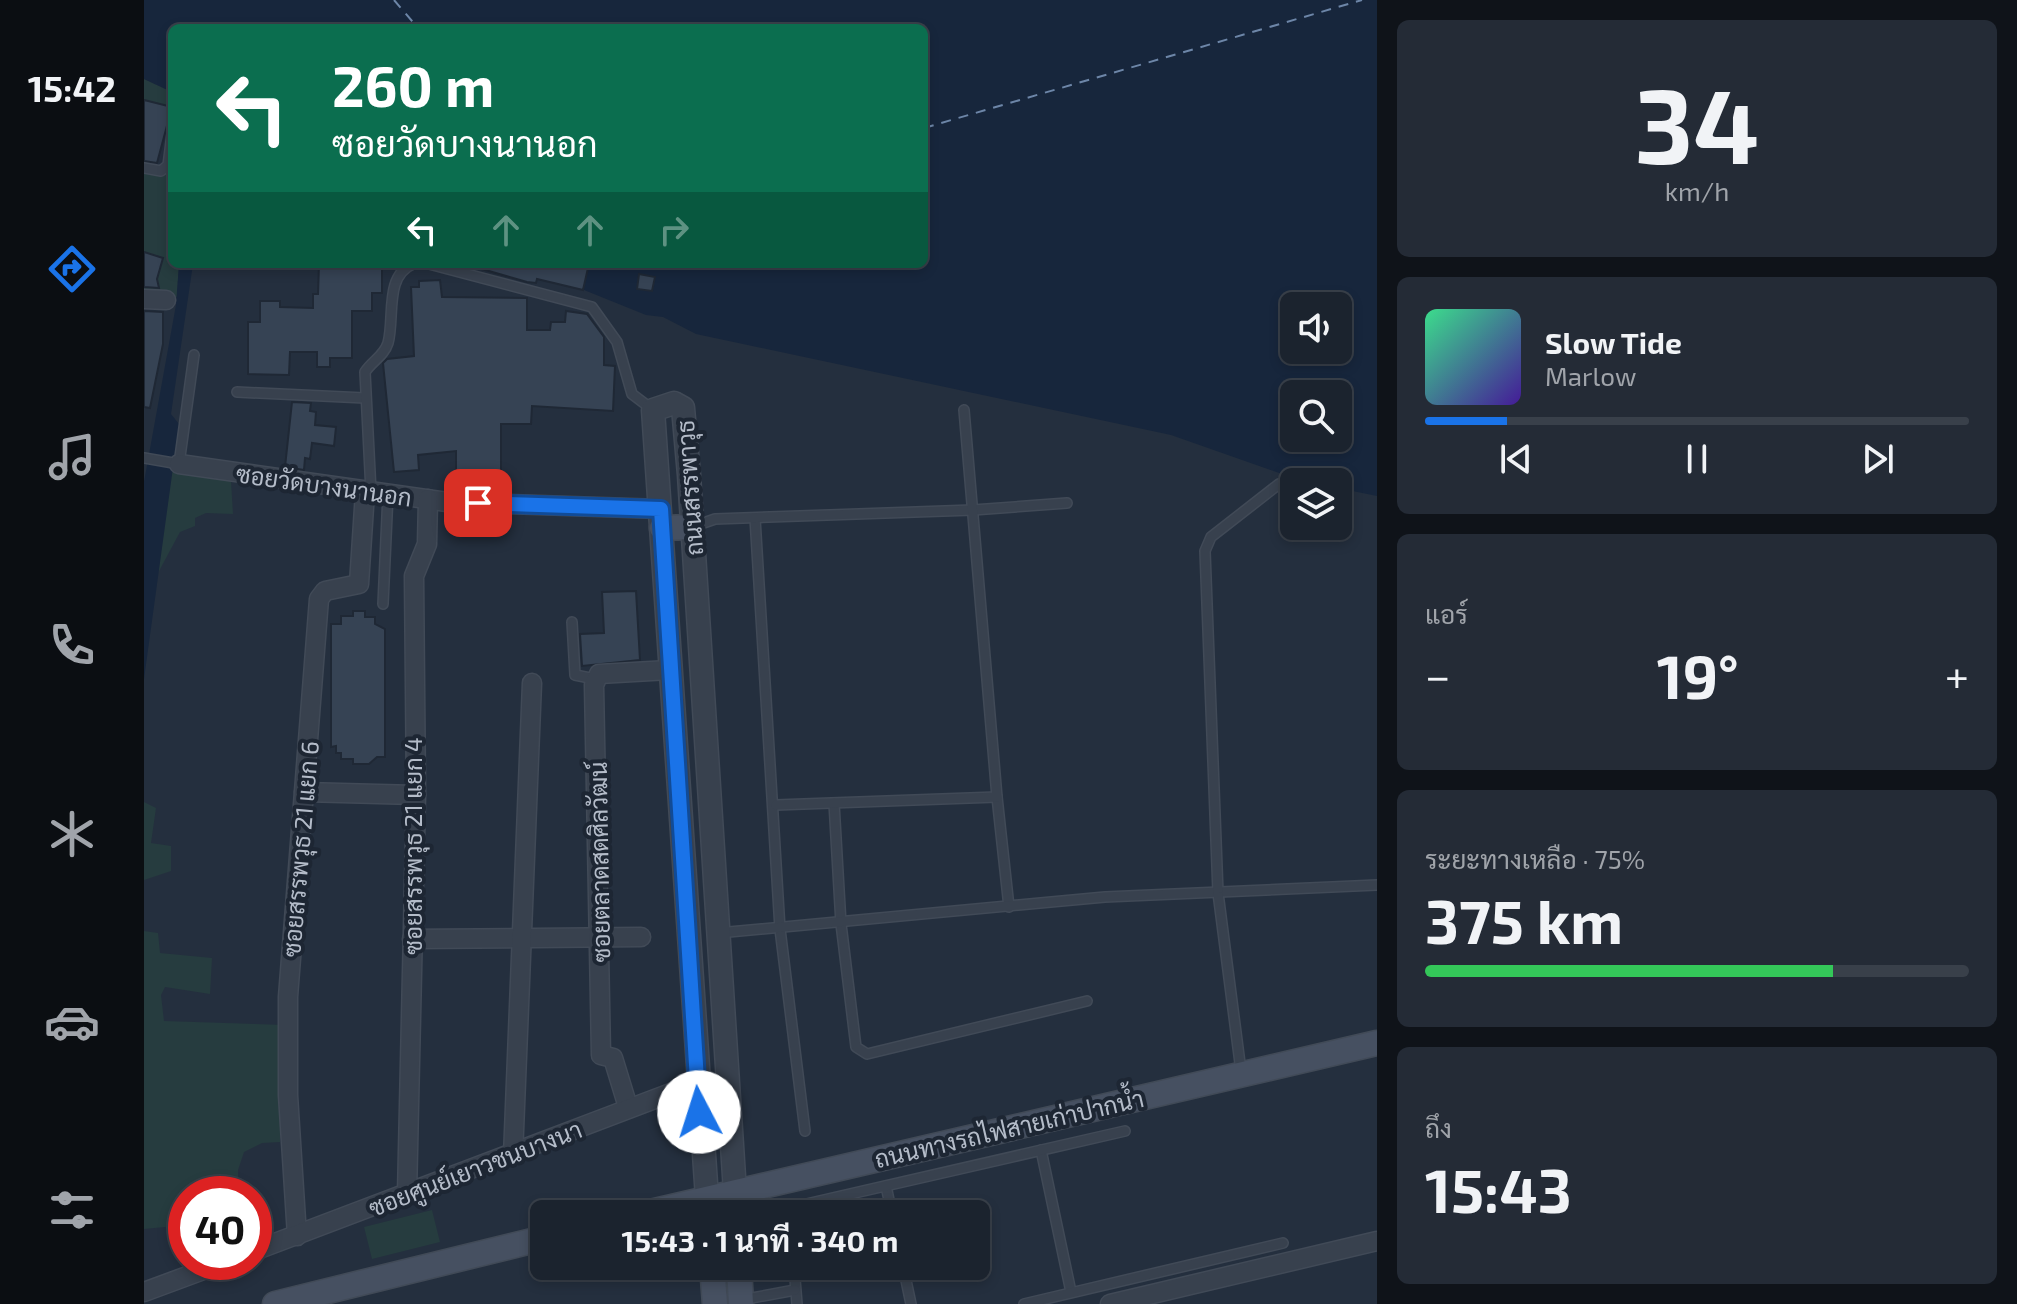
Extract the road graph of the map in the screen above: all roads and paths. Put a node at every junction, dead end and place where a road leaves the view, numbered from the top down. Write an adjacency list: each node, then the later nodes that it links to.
1 (168, 165): 2 (lane)
2 (144, 168)
3 (403, 268): 9 (lane)
4 (444, 268): 10 (lane)
5 (144, 299): 6 (street)
6 (166, 300)
7 (194, 355): 13 (lane)
8 (237, 392): 9 (lane)
9 (365, 398): 15 (lane)
10 (653, 410): 19 (street, ถนนสรรพาวุธ); 21 (street, ถนนสรรพาวุธ)
11 (964, 410): 18 (lane)
12 (144, 458): 13 (lane)
13 (177, 464): 15 (street, ซอยวัดบางนานอก)
14 (1279, 484): 33 (lane)
15 (375, 493): 16 (street, ซอยวัดบางนานอก); 22 (lane); 27 (street, ซอยสรรพวุธ 21 แยก 6)
16 (428, 499): 19 (street, ซอยวัดบางนานอก); 28 (street, ซอยสรรพวุธ 21 แยก 4)
17 (1067, 503): 18 (lane)
18 (973, 510): 20 (lane); 29 (lane)
19 (661, 518): 21 (main road); 24 (street, ถนนสรรพาวุธ)
20 (755, 518): 21 (lane); 31 (lane)
21 (692, 527): 37 (street, ถนนสรรพาวุธ)
22 (383, 604)
23 (572, 622): 25 (lane)
24 (669, 670): 25 (street); 45 (street, ถนนสรรพาวุธ)
25 (595, 679): 39 (street, ซอยตลาดสดศิลวัฒน์)
26 (532, 683): 38 (street)
27 (304, 792): 28 (street); 58 (street, ซอยสรรพวุธ 21 แยก 6)
28 (416, 795): 41 (street, ซอยสรรพวุธ 21 แยก 4)
29 (997, 797): 30 (lane); 34 (lane)
30 (834, 803): 31 (lane); 35 (lane)
31 (776, 805): 36 (lane)
32 (1377, 885): 33 (lane)
33 (1218, 893): 34 (lane); 44 (lane)
34 (1009, 907): 35 (lane)
35 (841, 924): 36 (lane); 42 (lane)
36 (780, 929): 37 (lane); 47 (lane)
37 (717, 933): 54 (street, ถนนสรรพาวุธ)
38 (524, 936): 39 (street); 41 (street); 50 (street)
39 (602, 936): 40 (street); 46 (street, ซอยตลาดสดศิลวัฒน์)
40 (641, 937)
41 (412, 939): 52 (street, ซอยสรรพวุธ 21 แยก 4)
42 (1087, 1001)
43 (1377, 1043): 44 (main road, ถนนทางรถไฟสายเก่าปากน้ำ)
44 (1241, 1075): 55 (main road, ถนนทางรถไฟสายเก่าปากน้ำ)
45 (697, 1083): 46 (street, ซอยศูนย์เยาวชนบางนา); 53 (street, ถนนสรรพาวุธ)
46 (628, 1107): 50 (street, ซอยศูนย์เยาวชนบางนา)
47 (805, 1131)
48 (1125, 1131): 49 (lane)
49 (1041, 1150): 51 (lane); 70 (lane)
50 (513, 1156): 52 (street, ซอยศูนย์เยาวชนบางนา)
51 (886, 1186): 56 (lane); 57 (lane)
52 (407, 1195): 58 (street, ซอยศูนย์เยาวชนบางนา)
53 (707, 1200)
54 (735, 1200)
55 (747, 1200)
56 (824, 1200)
57 (889, 1200)
58 (297, 1236): 62 (street, ซอยศูนย์เยาวชนบางนา)
59 (1377, 1241): 78 (street)
60 (530, 1242): 71 (main road)
61 (1283, 1243): 70 (lane)
62 (272, 1245)
63 (176, 1280): 69 (street)
64 (713, 1280): 74 (main road)
65 (740, 1280): 72 (main road)
66 (795, 1280): 68 (lane)
67 (906, 1280): 76 (lane)
68 (795, 1290): 72 (lane); 75 (lane)
69 (144, 1292)
70 (1071, 1292): 77 (lane)
71 (300, 1301): 73 (main road)
72 (741, 1302)
73 (275, 1304)
74 (715, 1304)
75 (797, 1304)
76 (911, 1304)
77 (1024, 1304)
78 (1110, 1304)

